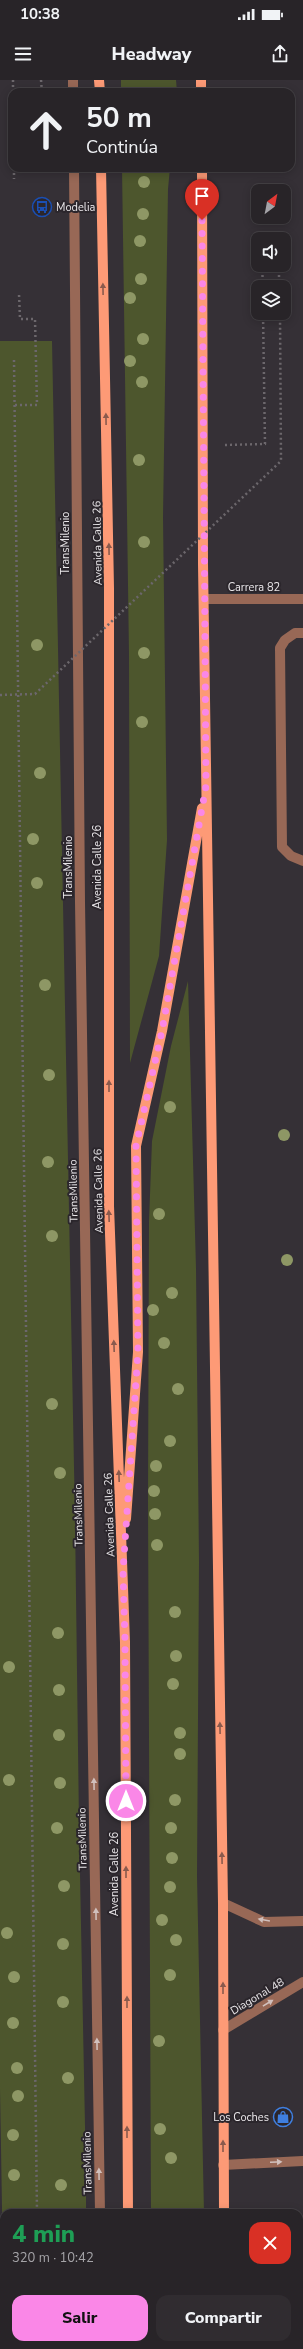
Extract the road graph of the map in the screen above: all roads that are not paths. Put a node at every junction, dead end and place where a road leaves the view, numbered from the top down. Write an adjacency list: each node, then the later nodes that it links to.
1 (74, 172): 16 (street, TransMilenio, one-way to 1)
2 (101, 172): 9 (main road, Avenida Calle 26, one-way to 2)
3 (202, 172): 5 (main road)
4 (303, 598): 5 (street, Carrera 82)
5 (204, 599): 7 (main road)
6 (303, 633): 8 (street)
7 (206, 786): 9 (main road); 10 (main road, one-way to 7)
8 (303, 861)
9 (123, 1571): 17 (main road, Avenida Calle 26, one-way to 9)
10 (223, 1903): 11 (street, one-way to 10); 13 (main road, one-way to 10)
11 (303, 1921)
12 (303, 1982): 13 (street, Diagonal 48, one-way to 12)
13 (223, 2030): 15 (main road, one-way to 13)
14 (303, 2161): 15 (street, one-way to 14)
15 (223, 2165): 18 (main road)
16 (100, 2209)
17 (128, 2209)
18 (224, 2209)

